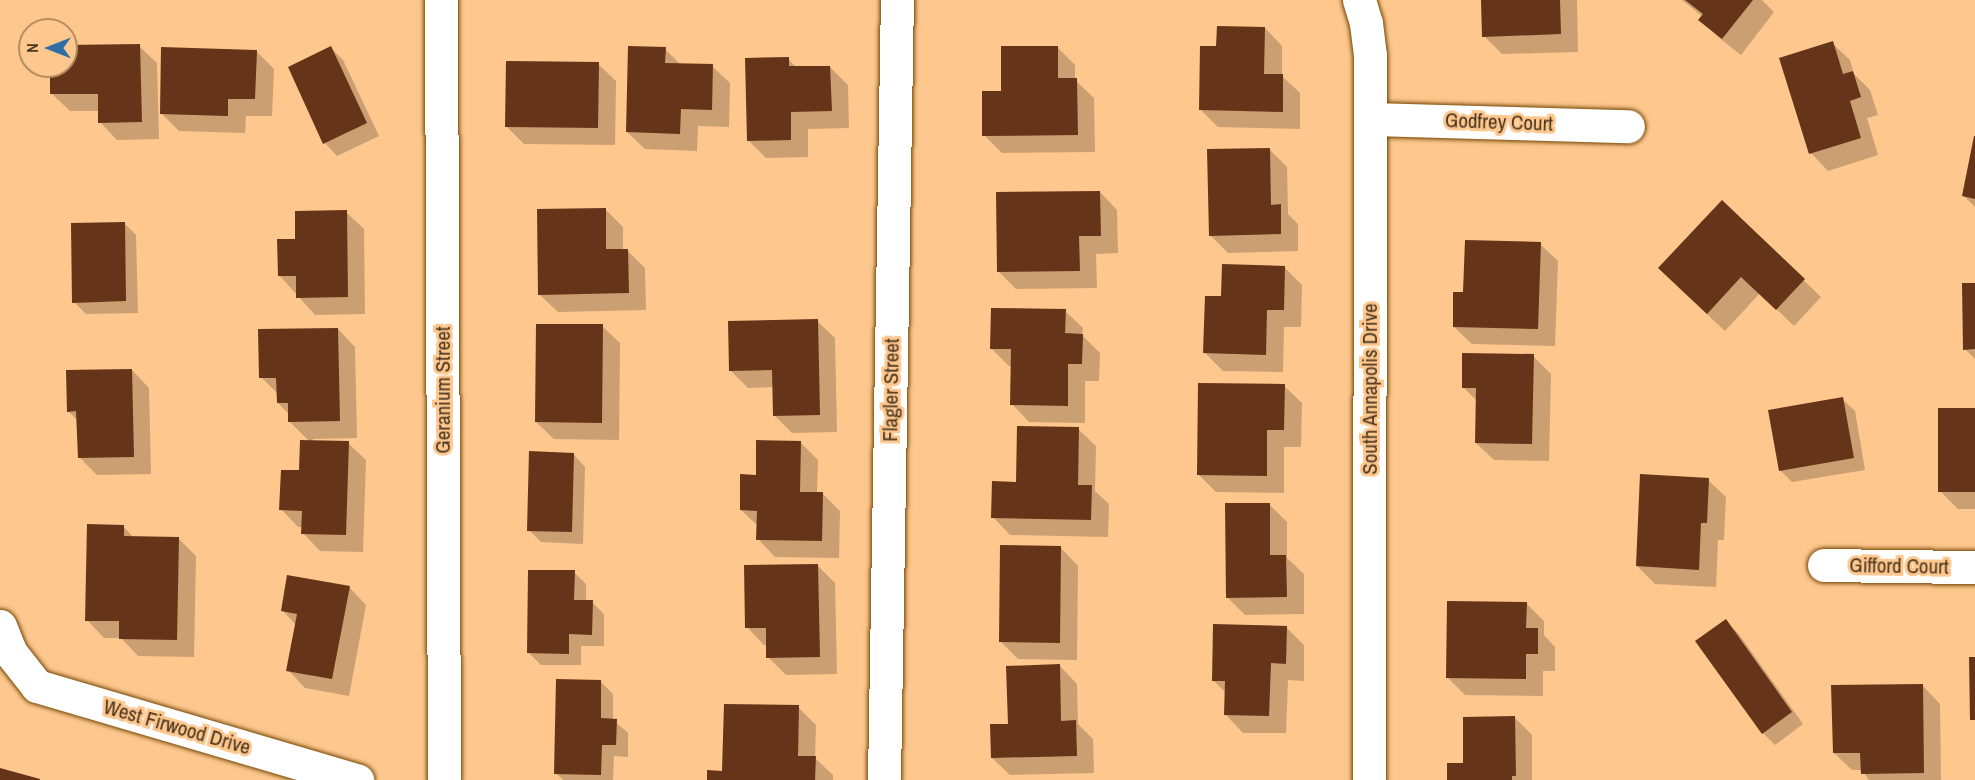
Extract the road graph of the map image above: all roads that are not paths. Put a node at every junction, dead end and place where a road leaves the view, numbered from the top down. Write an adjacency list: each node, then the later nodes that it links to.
1 (441, 0): 10 (street, Geranium Street)
2 (897, 0): 11 (street, Flagler Street)
3 (1359, 0): 4 (street, South Annapolis Drive)
4 (1371, 118): 5 (street, Godfrey Court); 12 (street, South Annapolis Drive)
5 (1628, 126)
6 (1824, 565): 7 (street, Gifford Court)
7 (1975, 567)
8 (5, 639): 9 (street, West Firwood Drive)
9 (357, 780)
10 (444, 780)
11 (884, 780)
12 (1369, 780)

